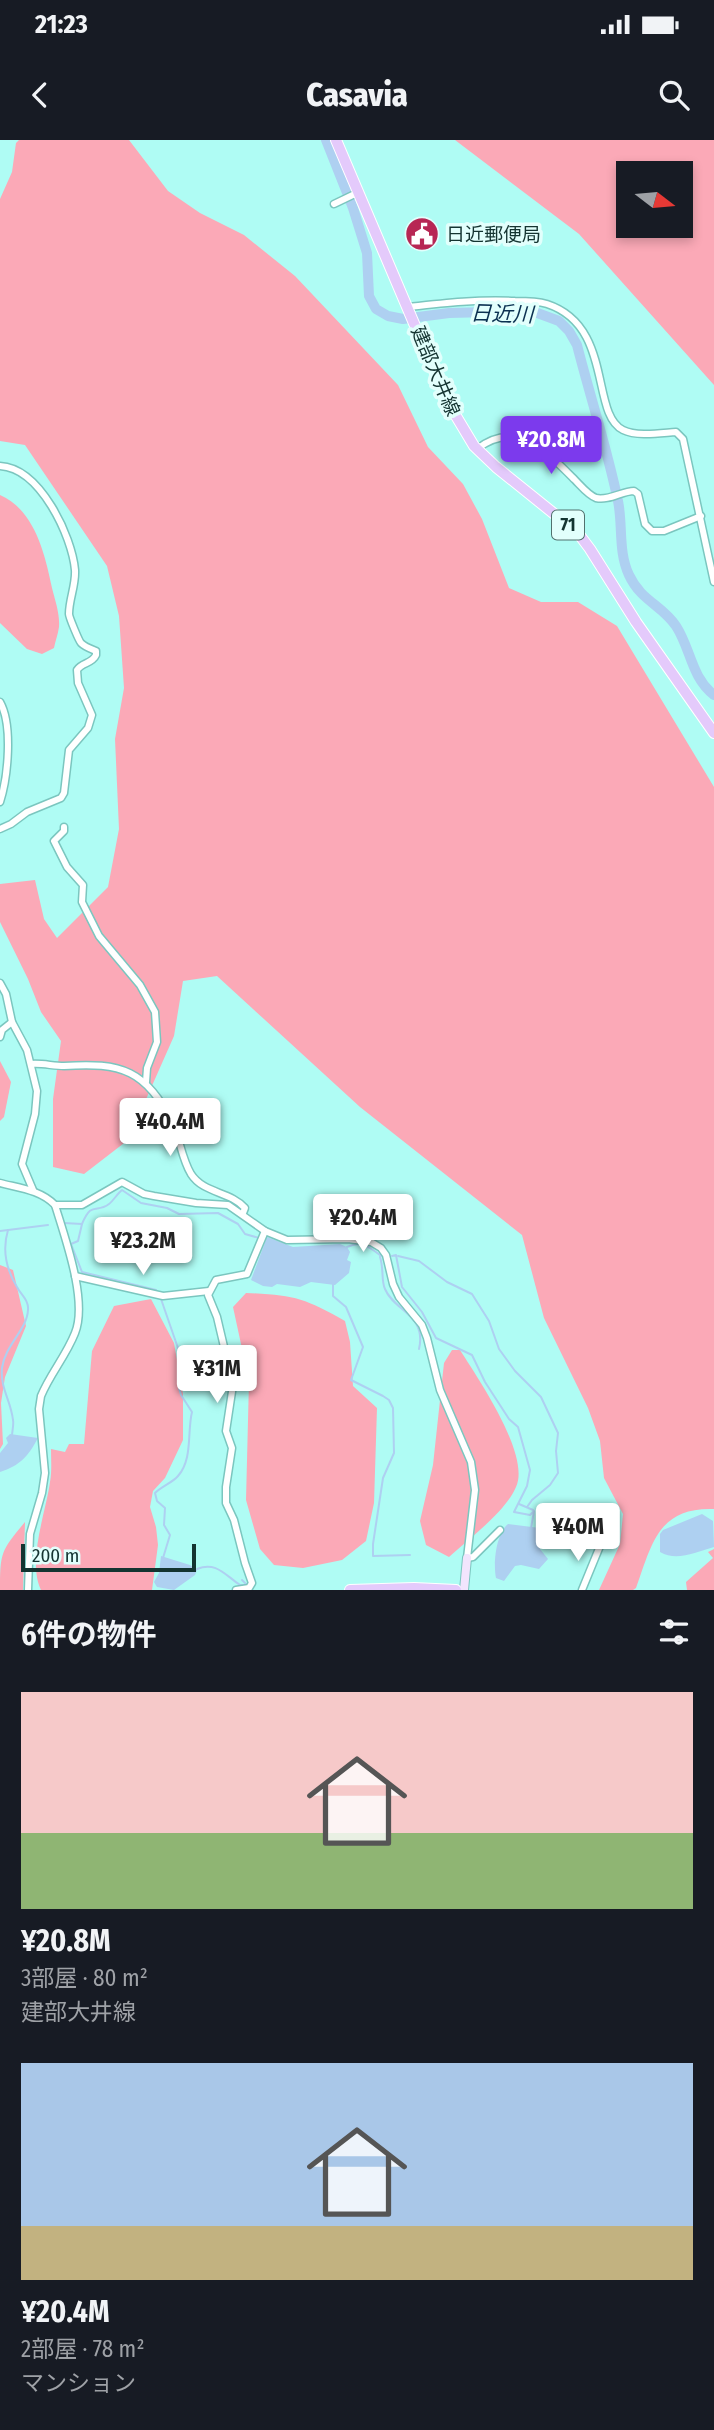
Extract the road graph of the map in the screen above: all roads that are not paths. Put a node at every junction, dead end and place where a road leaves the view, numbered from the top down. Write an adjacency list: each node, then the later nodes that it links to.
1 (336, 140): 2 (main road, 建部大井線 / 71)
2 (358, 193): 3 (street); 4 (main road, 建部大井線 / 71)
3 (334, 204)
4 (409, 310): 5 (main road, 建部大井線 / 71); 7 (street)
5 (477, 449): 7 (street); 10 (main road, 建部大井線 / 71)
6 (0, 466): 13 (street)
7 (701, 516): 8 (street)
8 (714, 582)
9 (0, 702): 11 (street)
10 (714, 733)
11 (0, 802)
12 (64, 827): 18 (street)
13 (0, 829)
14 (0, 983): 15 (street)
15 (12, 1022): 16 (street); 17 (street)
16 (0, 1037)
17 (32, 1064): 18 (street); 20 (street)
18 (146, 1082): 22 (street)
19 (0, 1183): 20 (street)
20 (33, 1190): 21 (street)
21 (55, 1205): 22 (street); 24 (street)
22 (243, 1213): 23 (street)
23 (263, 1236): 25 (street); 28 (street)
24 (75, 1276): 25 (street); 29 (street)
25 (209, 1292): 30 (street)
26 (500, 1530): 28 (street)
27 (600, 1546): 34 (street)
28 (467, 1558): 33 (street)
29 (28, 1590)
30 (236, 1590)
31 (350, 1590): 32 (main road)
32 (456, 1590)
33 (464, 1590)
34 (582, 1590)

